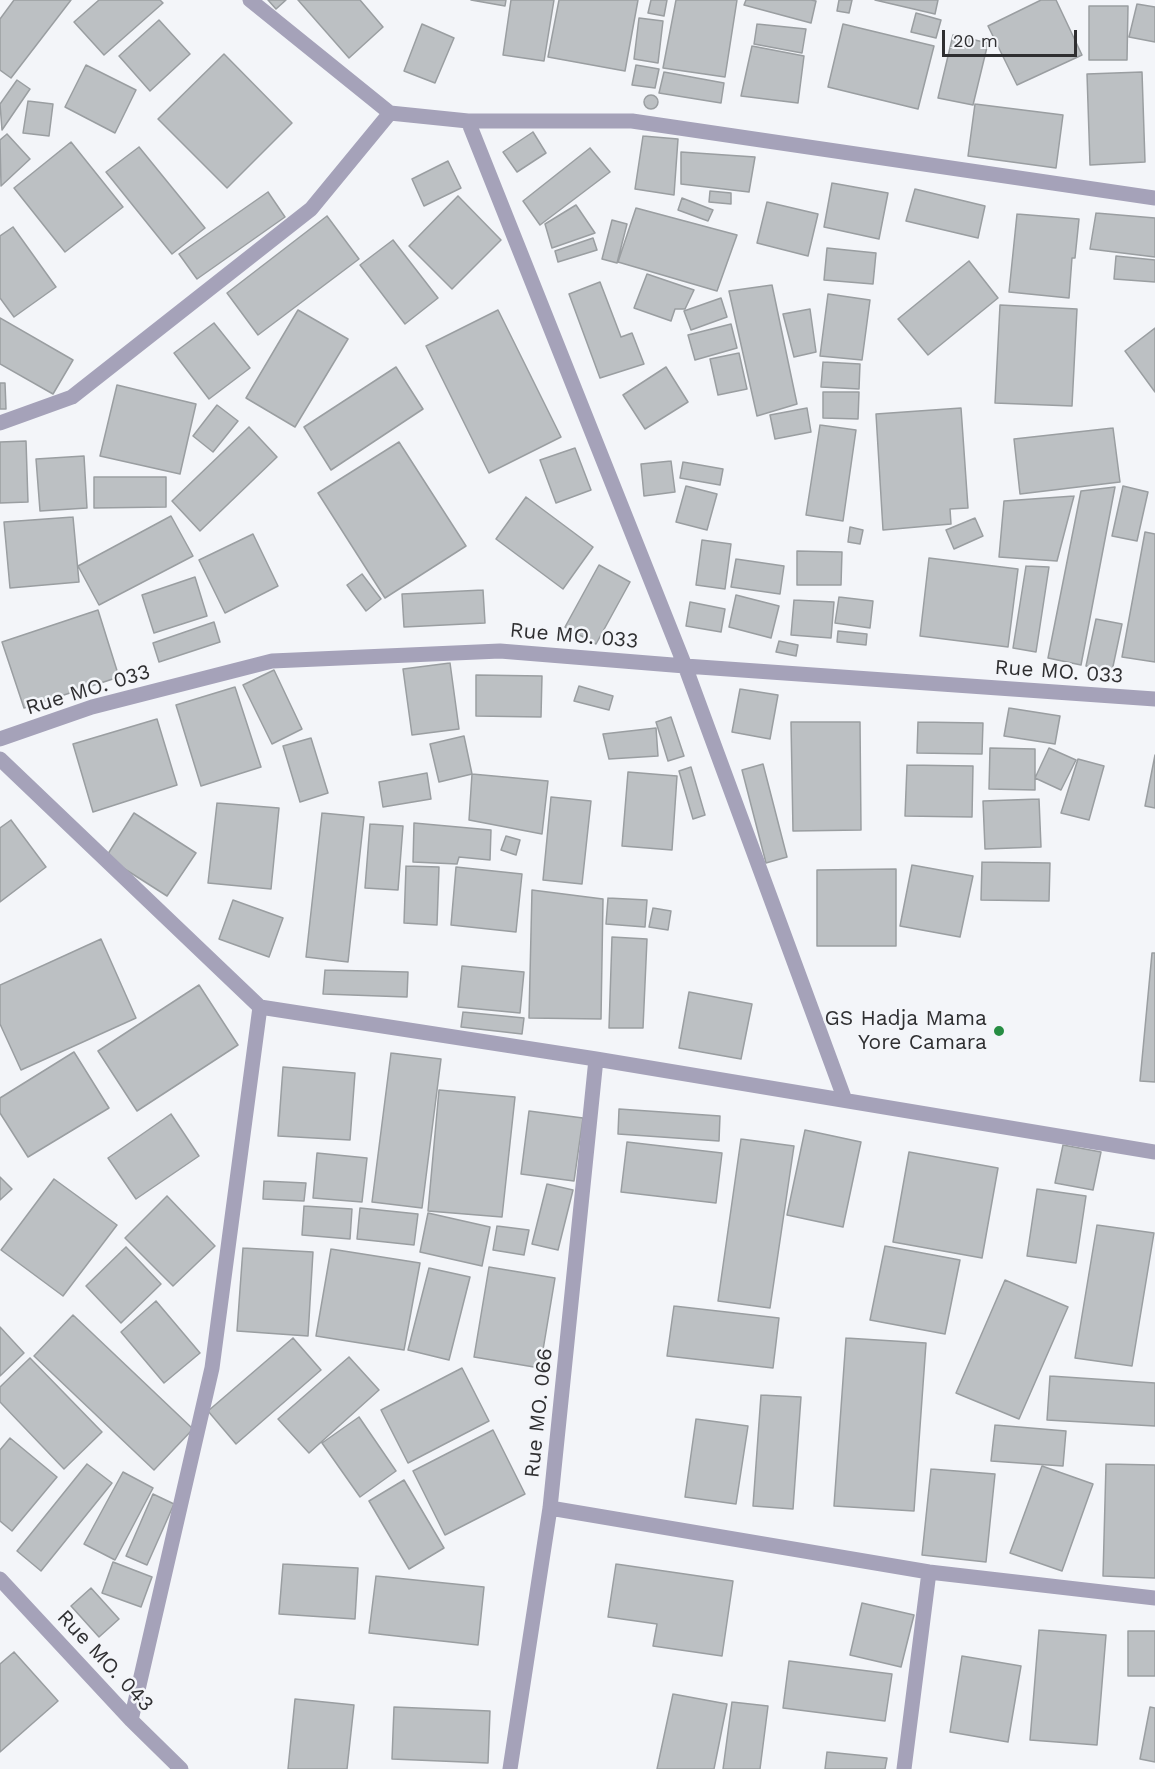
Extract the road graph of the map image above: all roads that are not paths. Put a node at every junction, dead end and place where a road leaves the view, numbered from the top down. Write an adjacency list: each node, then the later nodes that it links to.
1 (250, 0): 2 (street)
2 (390, 112): 3 (street); 5 (street)
3 (468, 122): 4 (street); 6 (street)
4 (1155, 198)
5 (0, 423)
6 (685, 666): 7 (street, Rue MO. 033); 8 (street, Rue MO. 033); 12 (street)
7 (1155, 699)
8 (0, 738)
9 (0, 759): 10 (street)
10 (260, 1007): 11 (street); 18 (street)
11 (596, 1059): 12 (street); 14 (street, Rue MO. 066)
12 (845, 1100): 13 (street)
13 (1155, 1152)
14 (550, 1508): 15 (street); 20 (street, Rue MO. 066)
15 (929, 1572): 17 (street); 21 (street)
16 (0, 1579): 18 (street, Rue MO. 043)
17 (1155, 1598)
18 (131, 1720): 19 (street, Rue MO. 043)
19 (181, 1769)
20 (510, 1769)
21 (904, 1769)

